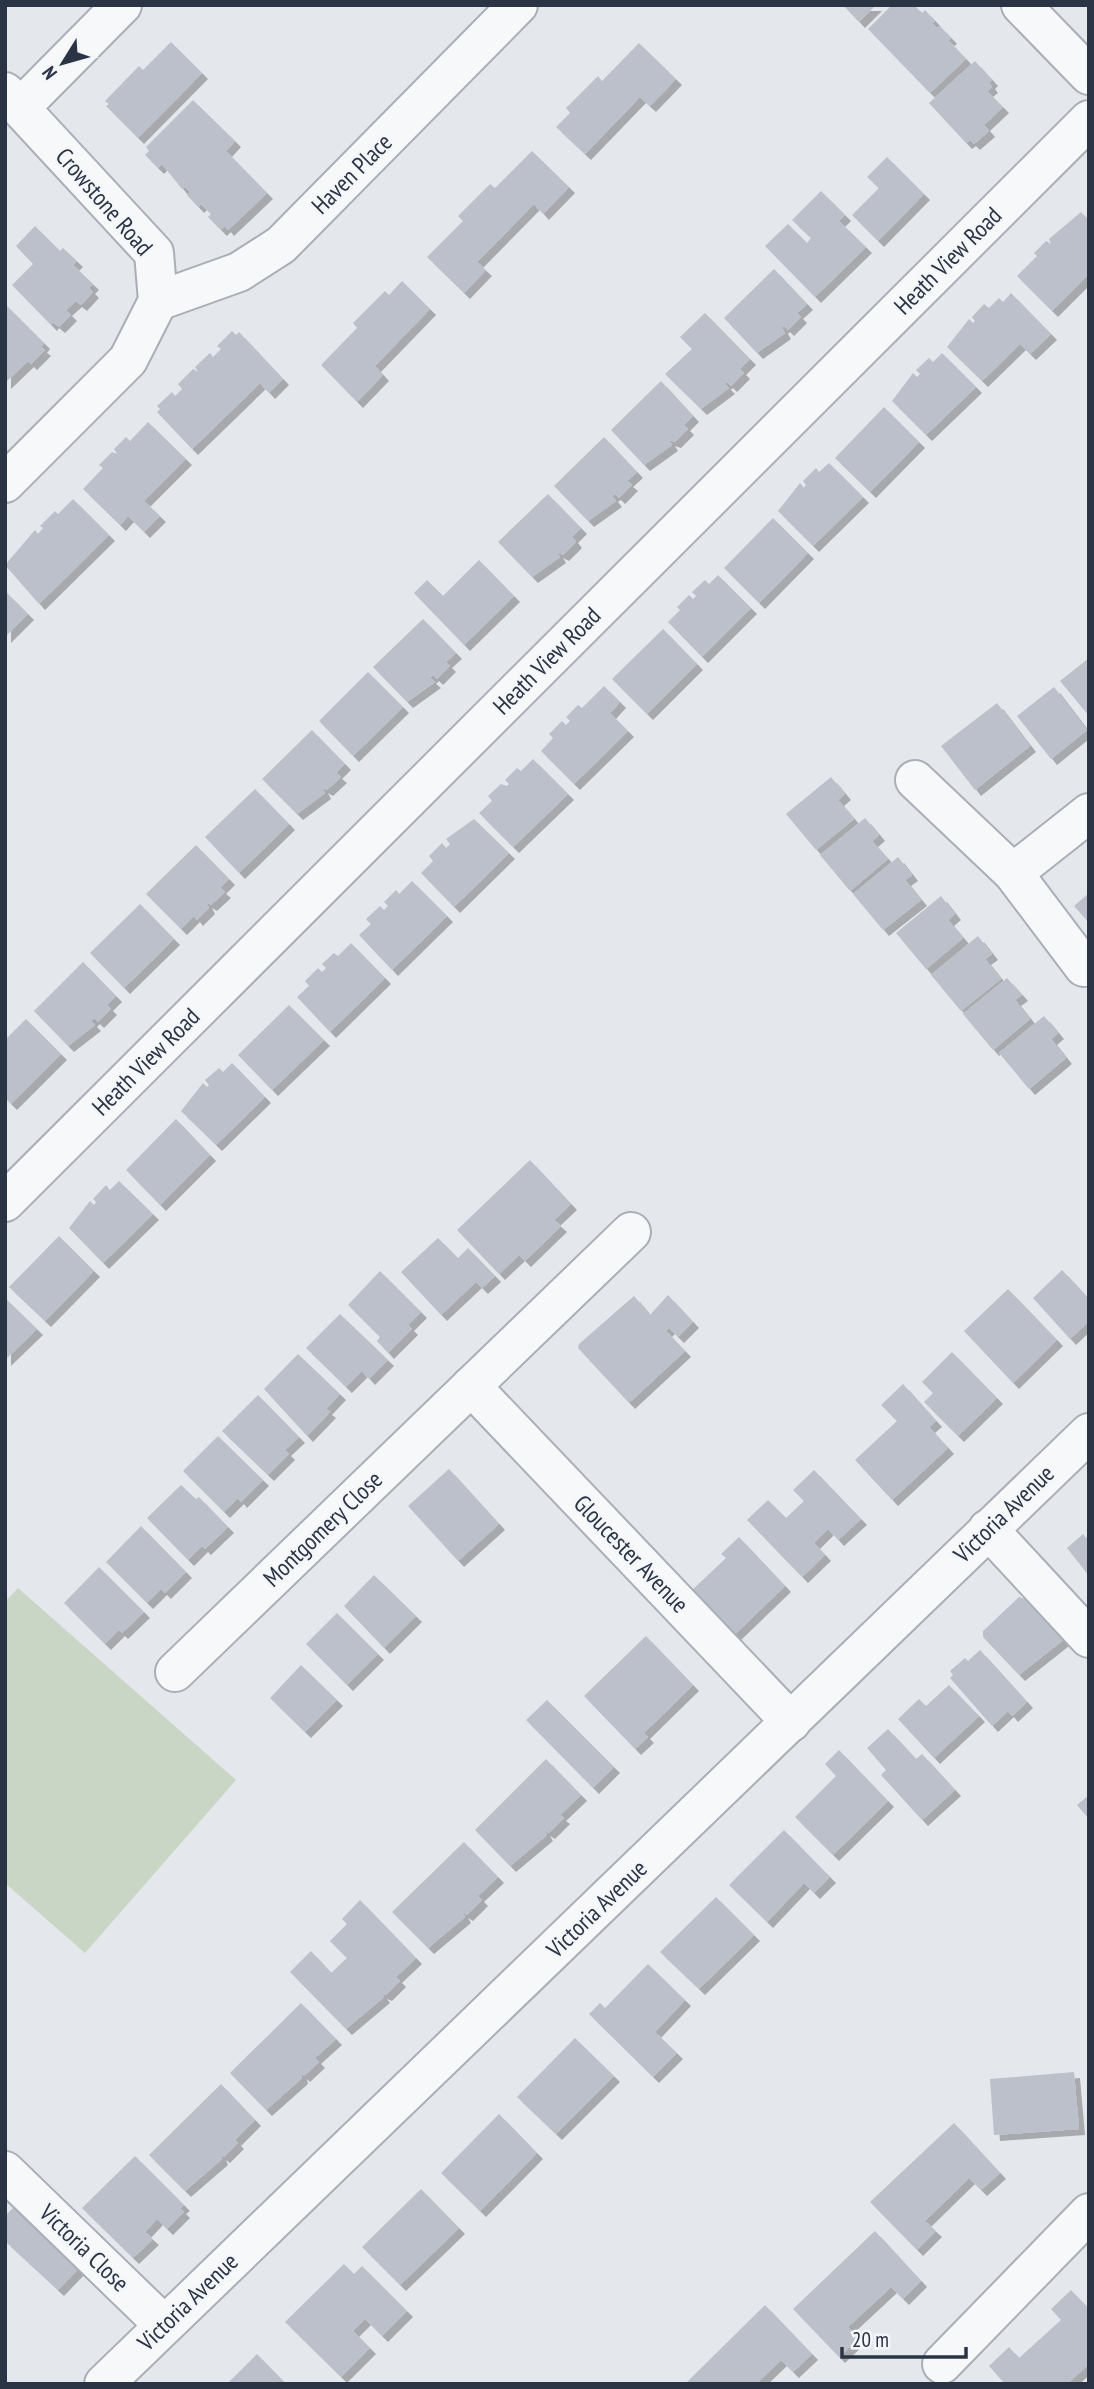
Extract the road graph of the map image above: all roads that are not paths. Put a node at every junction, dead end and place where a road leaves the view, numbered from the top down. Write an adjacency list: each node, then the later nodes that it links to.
1 (122, 5): 5 (street)
2 (518, 5): 7 (street, Haven Place)
3 (1021, 5): 4 (street)
4 (1089, 75)
5 (13, 99): 7 (street, Crowstone Road)
6 (1089, 120): 13 (street, Heath View Road)
7 (158, 301): 8 (street)
8 (5, 483)
9 (915, 780): 11 (street)
10 (1089, 813): 11 (street)
11 (1013, 873): 12 (street)
12 (1084, 967)
13 (5, 1202)
14 (631, 1232): 15 (street, Montgomery Close)
15 (471, 1386): 19 (street, Montgomery Close); 20 (street, Gloucester Avenue)
16 (1089, 1433): 17 (street, Victoria Avenue)
17 (988, 1529): 18 (street); 20 (street, Victoria Avenue)
18 (1089, 1638)
19 (175, 1672)
20 (791, 1722): 23 (street, Victoria Avenue)
21 (5, 2171): 23 (street, Victoria Close)
22 (1089, 2213): 24 (street)
23 (163, 2325): 25 (street, Victoria Avenue)
24 (941, 2377)
25 (104, 2384)

